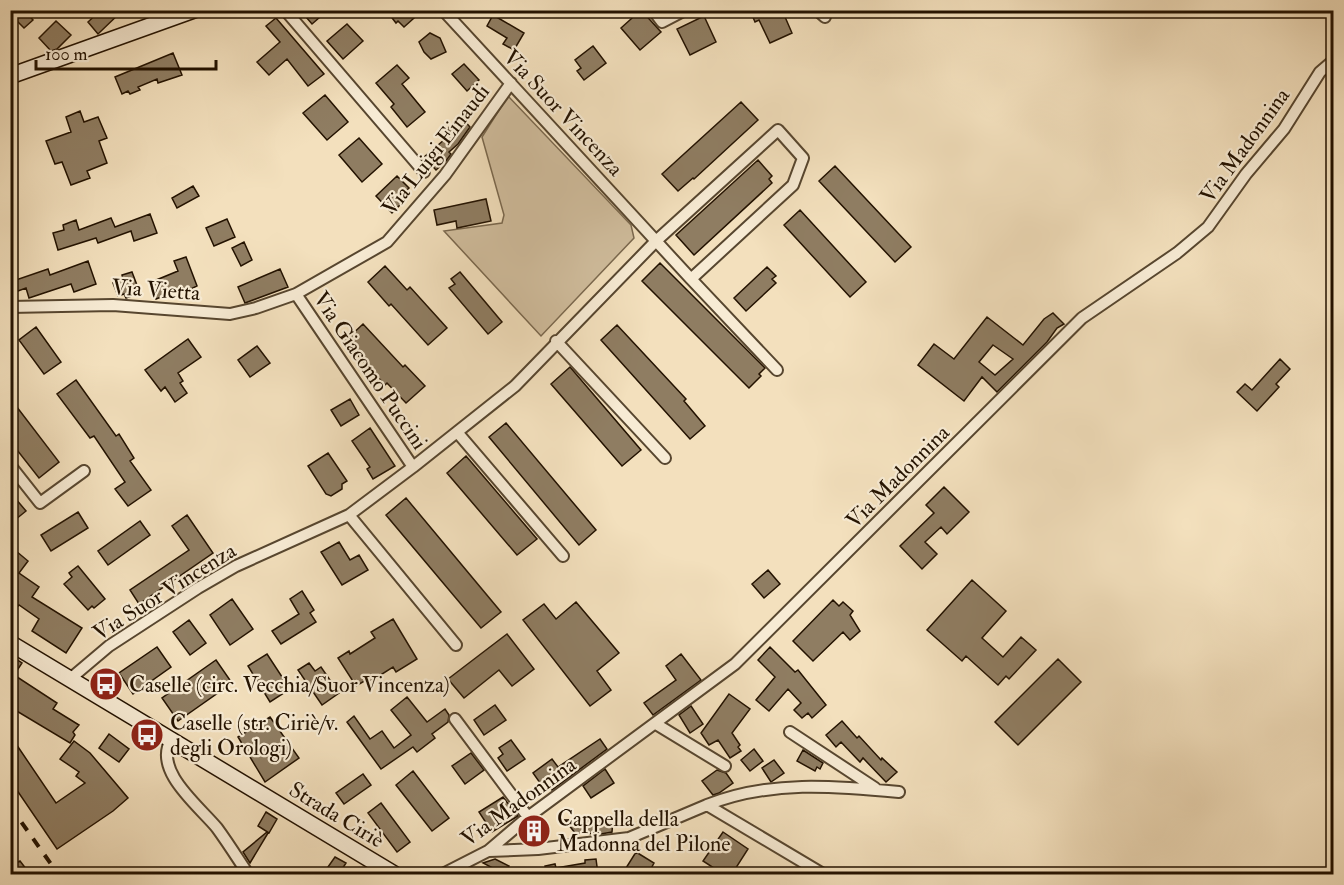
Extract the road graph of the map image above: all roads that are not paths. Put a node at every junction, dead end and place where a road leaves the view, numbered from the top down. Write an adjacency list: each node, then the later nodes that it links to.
1 (194, 10): 7 (street)
2 (285, 10): 9 (street)
3 (443, 10): 8 (street, Via Suor Vincenza)
4 (653, 10): 5 (street)
5 (685, 10)
6 (1334, 60): 27 (street, Via Madonnina)
7 (10, 76)
8 (511, 82): 10 (street, Via Suor Vincenza); 12 (street, Via Luigi Einaudi)
9 (424, 172)
10 (656, 241): 11 (street, Via Suor Vincenza); 11 (street, Via Suor Vincenza); 14 (street, Via Suor Vincenza)
11 (691, 279): 15 (street, Via Suor Vincenza)
12 (296, 294): 13 (street, Via Vietta); 19 (street, Via Giacomo Puccini)
13 (10, 307)
14 (556, 341): 16 (street, Via Suor Vincenza); 17 (street)
15 (777, 370)
16 (457, 432): 19 (street, Via Suor Vincenza); 22 (street)
17 (665, 458)
18 (10, 465): 20 (street)
19 (413, 467): 21 (street, Via Suor Vincenza)
20 (84, 471)
21 (349, 515): 24 (street); 25 (street, Via Suor Vincenza)
22 (563, 556)
23 (10, 643): 25 (street, Strada Ciriè)
24 (456, 645)
25 (70, 679): 29 (street, Strada Ciriè)
26 (455, 719): 34 (street)
27 (656, 724): 30 (street); 34 (street, Via Madonnina)
28 (790, 732): 31 (street)
29 (171, 740): 36 (street); 37 (street, Strada Ciriè)
30 (725, 766)
31 (878, 790): 32 (street); 33 (street)
32 (899, 792)
33 (707, 805): 35 (street); 39 (street)
34 (528, 817): 35 (street, Via Madonnina)
35 (488, 851): 38 (street, Via Madonnina)
36 (248, 874)
37 (394, 874)
38 (443, 874)
39 (824, 874)

